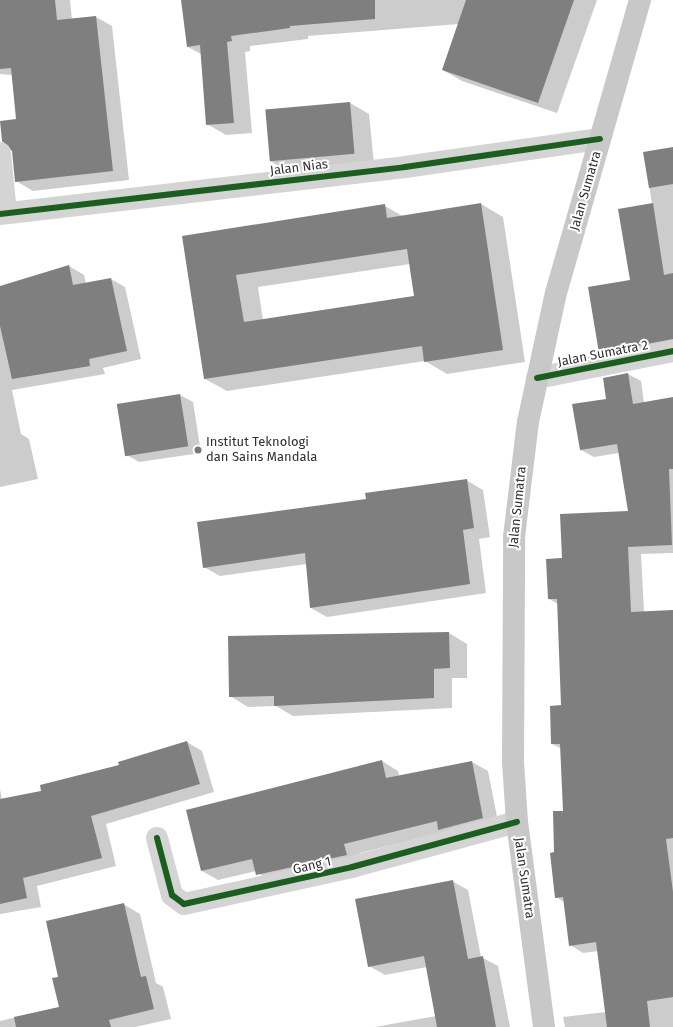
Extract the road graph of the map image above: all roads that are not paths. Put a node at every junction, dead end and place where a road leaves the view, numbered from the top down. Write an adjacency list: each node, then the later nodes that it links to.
1 (640, 0): 2 (main road, Jalan Sumatra)
2 (600, 139): 4 (street, Jalan Nias); 6 (main road, Jalan Sumatra)
3 (0, 153): 4 (street)
4 (3, 214)
5 (673, 351): 6 (street, Jalan Sumatra 2)
6 (537, 378): 7 (main road, Jalan Sumatra)
7 (516, 822): 8 (street, Gang 1); 9 (main road, Jalan Sumatra)
8 (157, 838)
9 (544, 1027)

